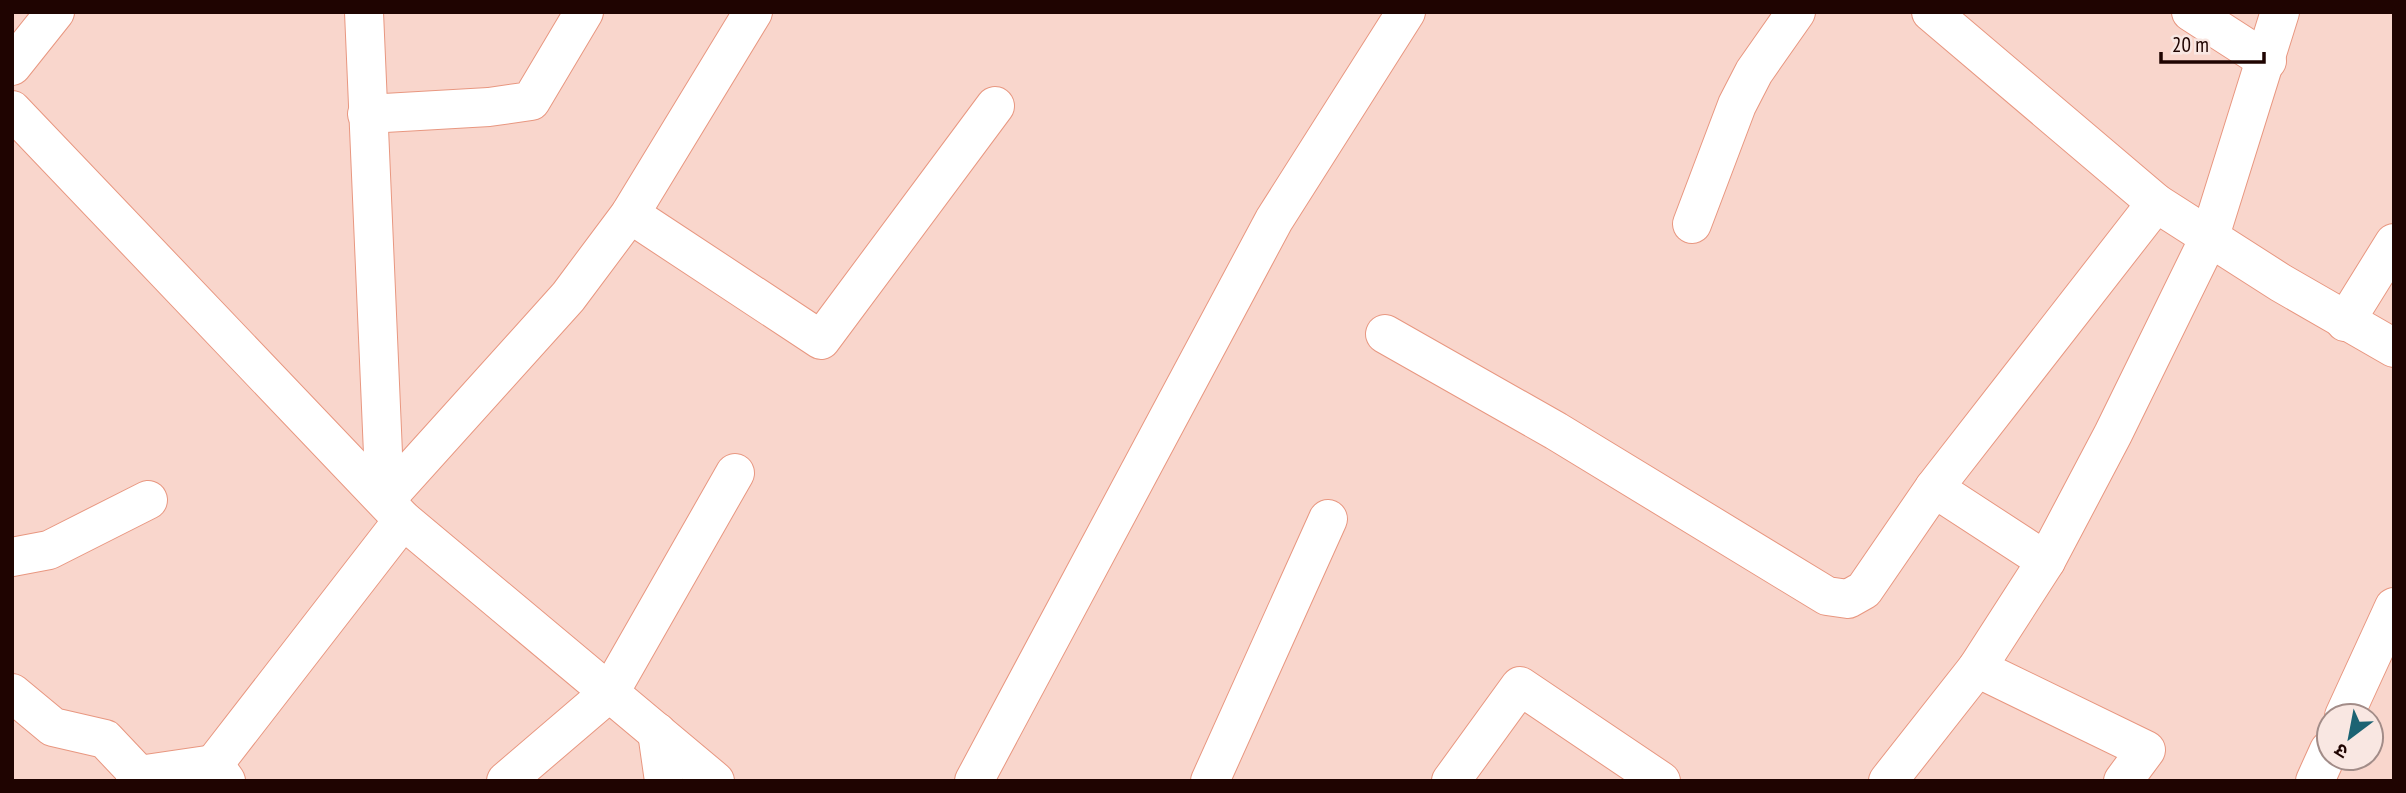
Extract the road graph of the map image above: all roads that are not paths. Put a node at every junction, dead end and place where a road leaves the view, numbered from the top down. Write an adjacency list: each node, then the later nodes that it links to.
1 (55, 12): 11 (street)
2 (364, 12): 14 (street)
3 (584, 12): 14 (street)
4 (753, 12): 16 (street)
5 (1406, 12): 41 (street)
6 (1796, 12): 17 (street)
7 (1931, 12): 15 (street)
8 (2191, 12): 10 (street)
9 (2280, 12): 10 (street)
10 (2267, 61): 18 (street)
11 (12, 66)
12 (995, 106): 16 (street)
13 (12, 110): 26 (street)
14 (367, 114): 26 (street)
15 (2156, 203): 18 (street); 24 (street)
16 (630, 214): 26 (street)
17 (1692, 225)
18 (2210, 236): 20 (street); 29 (street)
19 (2394, 243): 20 (street)
20 (2345, 322): 22 (street)
21 (1385, 334): 24 (street)
22 (2394, 348)
23 (735, 473): 32 (street)
24 (1934, 488): 29 (street)
25 (148, 500): 28 (street)
26 (394, 510): 32 (street); 36 (street)
27 (1328, 519): 42 (street)
28 (12, 557)
29 (2046, 561): 31 (street)
30 (2394, 607): 34 (street)
31 (1977, 668): 45 (street); 46 (street)
32 (610, 692): 35 (street); 38 (street)
33 (12, 693): 37 (street)
34 (2350, 702)
35 (657, 732): 39 (street); 40 (street)
36 (220, 773): 37 (street)
37 (137, 778)
38 (506, 781)
39 (664, 781)
40 (715, 781)
41 (974, 781)
42 (1210, 781)
43 (1451, 781): 44 (street)
44 (1661, 781)
45 (1888, 781)
46 (2123, 781)

